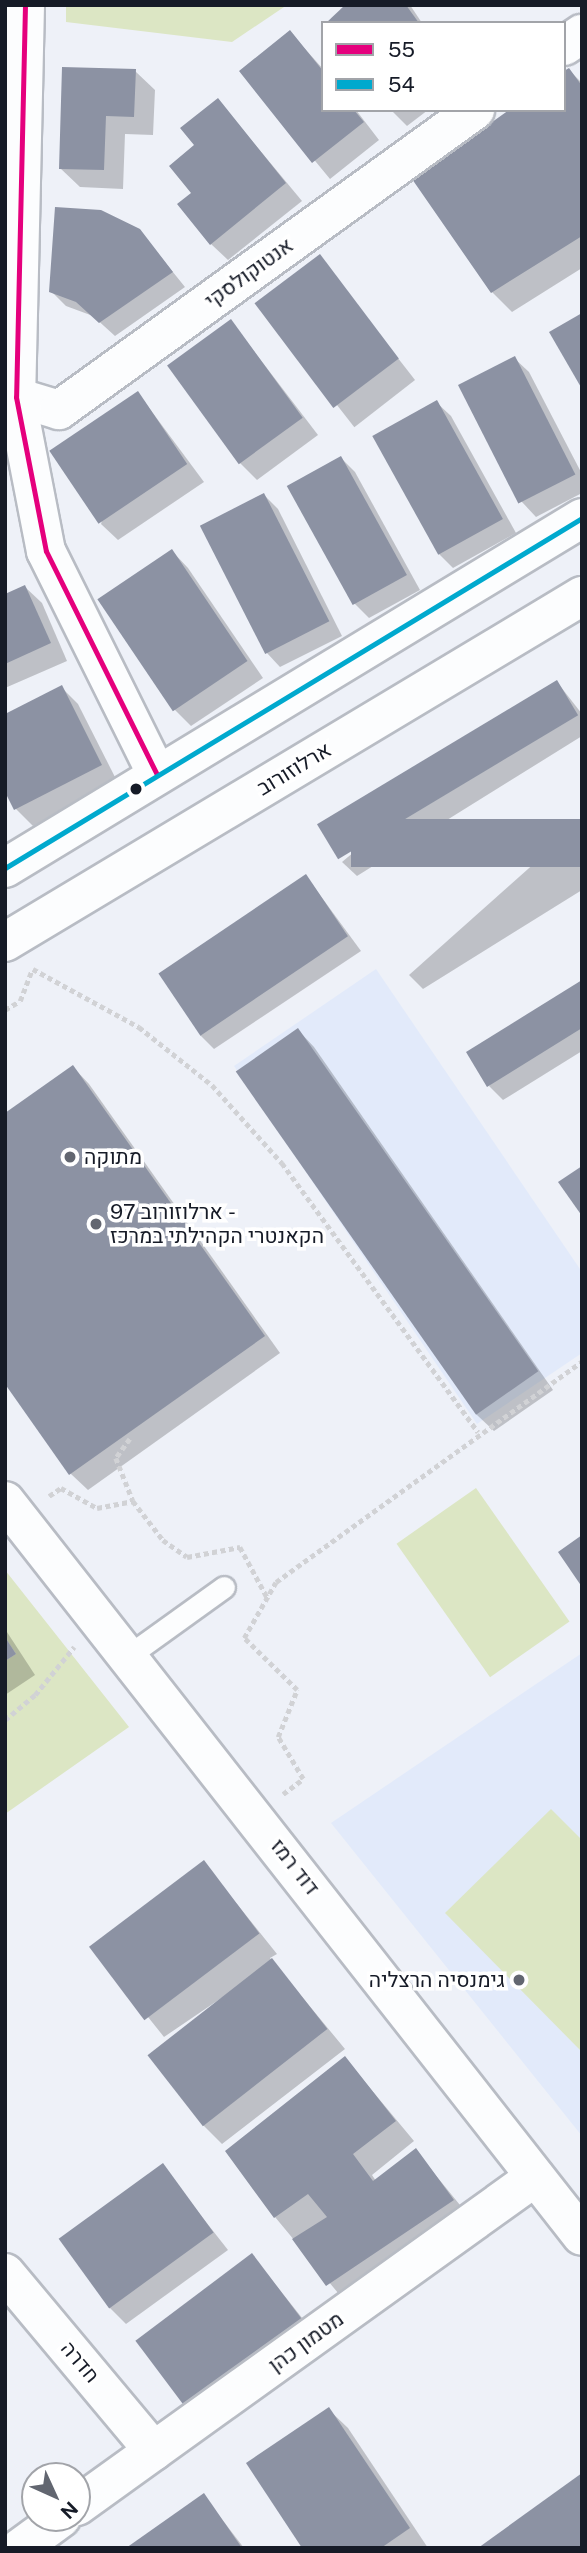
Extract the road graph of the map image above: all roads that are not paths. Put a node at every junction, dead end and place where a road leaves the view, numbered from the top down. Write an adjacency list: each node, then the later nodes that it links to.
1 (25, 5): 5 (street)
2 (582, 34): 3 (street)
3 (566, 45)
4 (472, 112): 5 (street, אנטוקולסקי)
5 (16, 397): 8 (street)
6 (582, 518): 8 (street)
7 (582, 596): 10 (street, ארלוזורוב)
8 (157, 775): 9 (street)
9 (5, 868)
10 (14, 953)
11 (5, 1501): 13 (street, דוד רמז)
12 (224, 1587): 13 (lane)
13 (128, 1656): 14 (street, דוד רמז)
14 (535, 2177): 15 (street, דוד רמז); 17 (street, מטמון כהן)
15 (582, 2236)
16 (5, 2273): 17 (street, חדרה)
17 (154, 2451): 18 (street, מטמון כהן)
18 (91, 2496)
19 (42, 2532): 20 (street)
20 (20, 2548)

